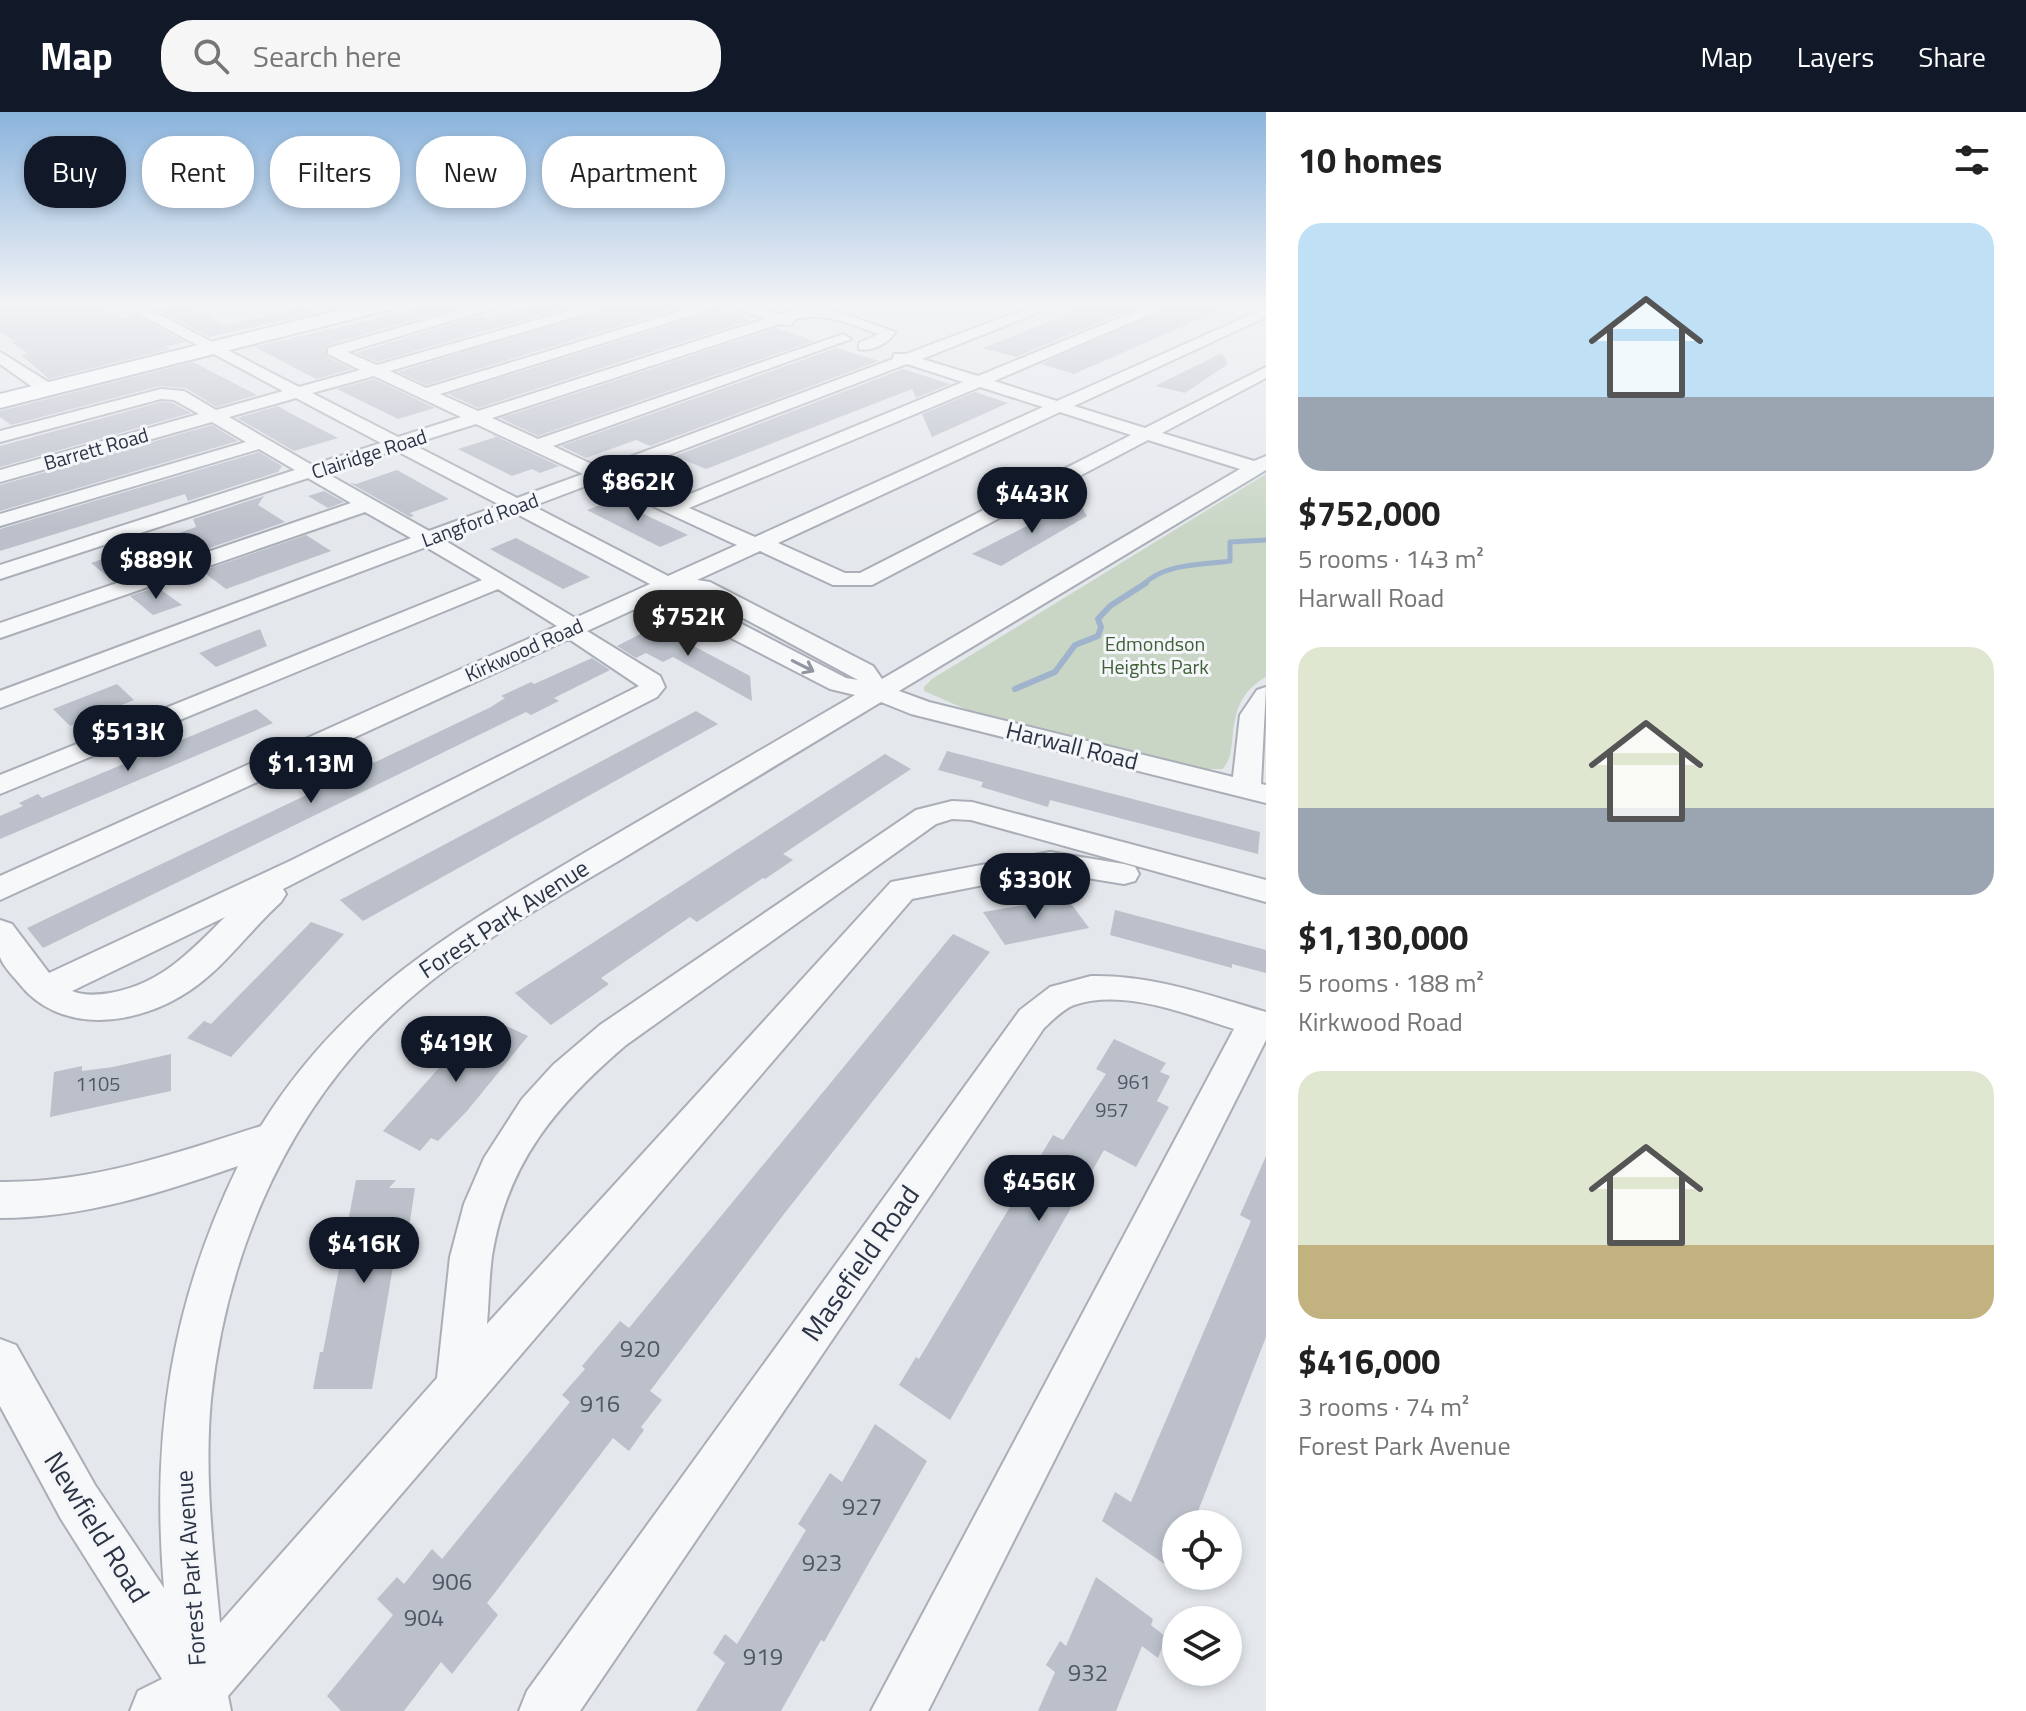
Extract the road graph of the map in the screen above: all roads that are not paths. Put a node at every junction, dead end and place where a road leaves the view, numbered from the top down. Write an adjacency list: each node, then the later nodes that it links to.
1 (33, 380): 15 (street)
2 (85, 380): 15 (main road)
3 (272, 380): 16 (street, Harwall Road)
4 (345, 380): 16 (street, Barrett Road)
5 (393, 380): 17 (street)
6 (472, 380): 17 (street)
7 (599, 380): 21 (street, Clairidge Road)
8 (726, 380): 26 (street)
9 (853, 380): 29 (street, Langford Road)
10 (973, 380): 14 (street)
11 (986, 380): 14 (street)
12 (1113, 380): 19 (street, Kirkwood Road)
13 (1251, 380): 22 (street)
14 (980, 382): 19 (street); 33 (street)
15 (47, 389): 18 (main road)
16 (298, 393): 20 (street, Barrett Road); 25 (street, Harwall Road)
17 (424, 394): 21 (street)
18 (0, 401)
19 (1057, 406): 22 (street); 36 (street, Kirkwood Road)
20 (215, 416): 23 (street); 24 (street); 30 (street, Barrett Road)
21 (478, 419): 25 (street, Clairidge Road); 26 (street)
22 (1146, 434): 27 (street); 36 (street)
23 (0, 437)
24 (261, 443): 28 (street); 34 (street)
25 (398, 444): 28 (street, Clairidge Road); 32 (street, Harwall Road)
26 (536, 446): 29 (street)
27 (1261, 465): 42 (street, Forest Park Avenue)
28 (312, 472): 31 (street); 37 (street, Clairidge Road)
29 (599, 475): 32 (street, Langford Road); 33 (street)
30 (0, 476)
31 (368, 504): 35 (street); 41 (street)
32 (517, 506): 35 (street, Langford Road); 39 (street, Harwall Road)
33 (672, 508): 36 (street)
34 (0, 520)
35 (426, 539): 38 (street); 43 (street, Langford Road)
36 (756, 544): 39 (street, Kirkwood Road)
37 (0, 572)
38 (499, 581): 40 (street); 45 (street)
39 (669, 585): 40 (street, Kirkwood Road); 42 (street, Harwall Road)
40 (572, 628): 47 (street); 48 (street, Kirkwood Road)
41 (0, 631)
42 (879, 692): 46 (street, Harwall Road); 54 (street, Forest Park Avenue)
43 (0, 700)
44 (1262, 709): 46 (street)
45 (0, 785)
46 (1256, 792)
47 (303, 867): 52 (street); 52 (street)
48 (0, 889)
49 (1266, 891): 57 (street)
50 (1266, 912): 57 (street)
51 (0, 932): 52 (street)
52 (44, 990)
53 (1261, 1024): 59 (street, Masefield Road); 60 (street)
54 (270, 1139): 55 (street); 58 (street, Forest Park Avenue)
55 (0, 1200)
56 (0, 1361): 58 (street, Newfield Road)
57 (459, 1388): 58 (street)
58 (187, 1705)
59 (547, 1711)
60 (899, 1711)

